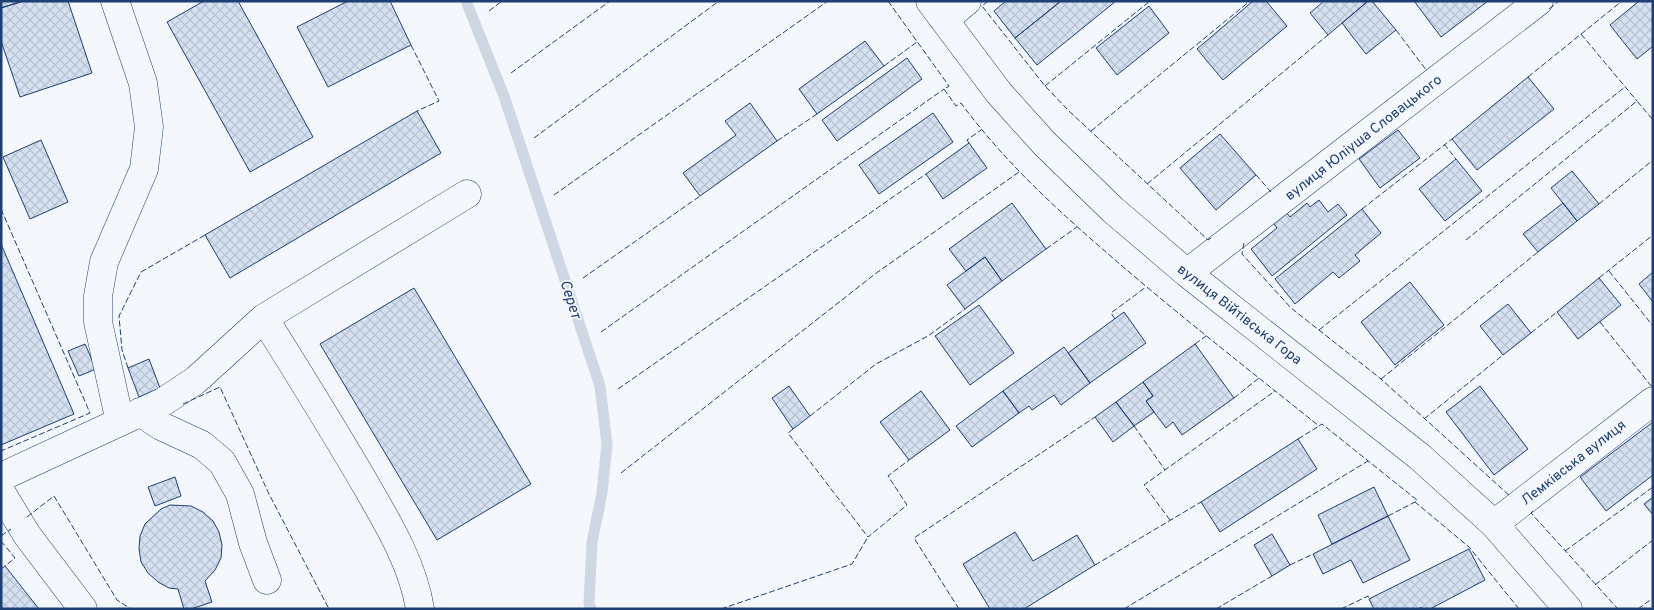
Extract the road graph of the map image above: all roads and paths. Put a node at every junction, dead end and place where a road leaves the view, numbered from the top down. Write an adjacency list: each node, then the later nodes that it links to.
1 (115, 1): 9 (street)
2 (967, 1): 4 (street)
3 (1540, 1): 6 (street, вулиця Юліуша Словацького)
4 (937, 11): 6 (street, вулиця Війтівська Гора)
5 (467, 194): 7 (street)
6 (1187, 273): 12 (street, вулиця Війтівська Гора)
7 (264, 318): 9 (street); 15 (street)
8 (1653, 401): 12 (street, Лемківська вулиця)
9 (130, 417): 10 (street); 13 (street)
10 (1, 477)
11 (1, 492): 14 (street)
12 (1494, 524): 16 (street, вулиця Війтівська Гора)
13 (267, 580)
14 (83, 609)
15 (420, 609)
16 (1568, 609)

